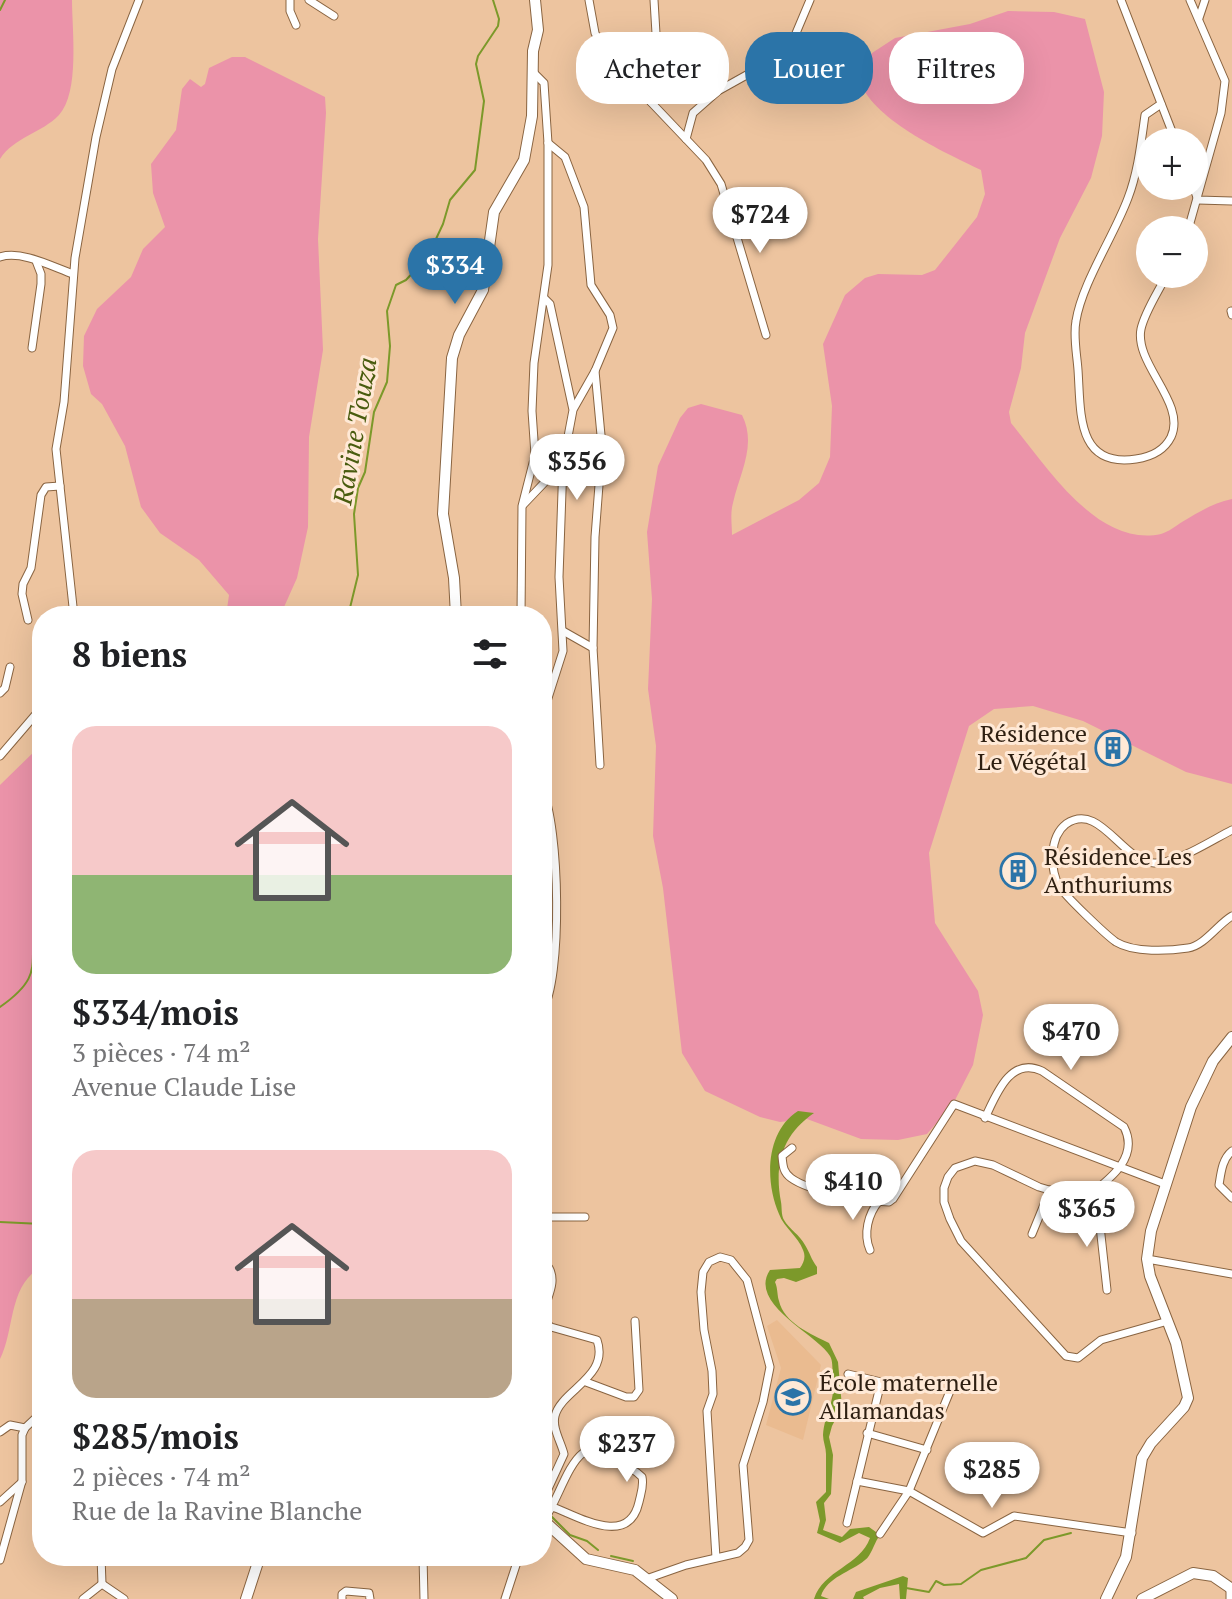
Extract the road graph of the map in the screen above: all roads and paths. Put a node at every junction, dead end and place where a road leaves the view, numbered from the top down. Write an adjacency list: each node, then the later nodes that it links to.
1 (139, 0): 29 (street)
2 (290, 0): 13 (street)
3 (309, 0): 11 (street)
4 (589, 0): 14 (street)
5 (654, 0): 15 (street)
6 (810, 0): 21 (street)
7 (1121, 0): 19 (street)
8 (1190, 0): 12 (street)
9 (1205, 0): 12 (street)
10 (538, 1): 16 (street)
11 (334, 16)
12 (1199, 18): 17 (street)
13 (296, 25)
14 (595, 32)
15 (656, 32)
16 (534, 73): 22 (street); 40 (street)
17 (1229, 80): 23 (street)
18 (653, 104): 21 (street)
19 (1161, 104): 20 (street); 30 (street)
20 (1170, 128)
21 (686, 139): 32 (street)
22 (548, 143): 31 (street); 34 (street)
23 (1208, 162)
24 (1198, 200): 25 (street); 26 (street)
25 (1232, 201)
26 (1193, 216)
27 (0, 257): 28 (street)
28 (36, 261): 29 (street); 33 (street)
29 (73, 274): 37 (street)
30 (1160, 288)
31 (544, 298): 35 (street); 38 (street)
32 (766, 335)
33 (32, 348)
34 (595, 371): 35 (street); 44 (street)
35 (573, 410): 36 (street)
36 (563, 463): 38 (street); 43 (street)
37 (60, 486): 39 (street); 42 (street)
38 (522, 506): 41 (street)
39 (73, 606)
40 (455, 606)
41 (521, 606)
42 (28, 620)
43 (563, 631): 44 (street); 46 (street)
44 (593, 648): 50 (street)
45 (10, 667): 47 (street)
46 (552, 686)
47 (0, 693)
48 (32, 719): 49 (street)
49 (0, 756)
50 (600, 765)
51 (552, 822): 54 (street)
52 (1232, 830): 53 (street)
53 (1232, 916)
54 (552, 992)
55 (1232, 1037): 60 (street)
56 (985, 1118): 59 (street); 59 (street); 64 (street)
57 (792, 1148): 64 (street)
58 (1232, 1151): 62 (street)
59 (1122, 1168): 60 (street); 63 (street)
60 (1165, 1184): 69 (street)
61 (1050, 1190): 63 (street); 67 (street); 73 (street)
62 (1232, 1198)
63 (1083, 1200): 71 (street)
64 (879, 1201): 68 (street)
65 (552, 1217): 66 (street)
66 (585, 1217)
67 (1032, 1234)
68 (870, 1250)
69 (1147, 1259): 70 (street); 73 (street)
70 (1232, 1274)
71 (1107, 1290)
72 (635, 1321): 76 (street)
73 (1168, 1321): 92 (street)
74 (552, 1327): 76 (street)
75 (848, 1374): 81 (street)
76 (586, 1382): 83 (street)
77 (950, 1391): 82 (street)
78 (32, 1421): 79 (street)
79 (25, 1428): 80 (street); 84 (street)
80 (0, 1432)
81 (867, 1433): 82 (street); 85 (street)
82 (927, 1450): 86 (street)
83 (552, 1480)
84 (22, 1481): 87 (street); 88 (street)
85 (857, 1481): 86 (street); 90 (street)
86 (909, 1491): 92 (street); 93 (street)
87 (2, 1501): 88 (street)
88 (16, 1506): 95 (street)
89 (553, 1507): 89 (street)
90 (847, 1523)
91 (552, 1528): 100 (street)
92 (1132, 1533): 111 (street)
93 (880, 1534)
94 (716, 1558): 94 (street); 100 (street)
95 (0, 1560)
96 (101, 1566): 101 (street)
97 (257, 1566): 105 (street)
98 (423, 1566): 108 (street)
99 (516, 1566): 109 (street)
100 (649, 1578): 110 (street)
101 (102, 1584): 103 (street); 104 (street)
102 (1231, 1588): 112 (street); 113 (street)
103 (83, 1599)
104 (124, 1599)
105 (246, 1599)
106 (342, 1599): 107 (street)
107 (370, 1599)
108 (424, 1599)
109 (505, 1599)
110 (672, 1599)
111 (1106, 1599)
112 (1142, 1599)
113 (1230, 1599)

